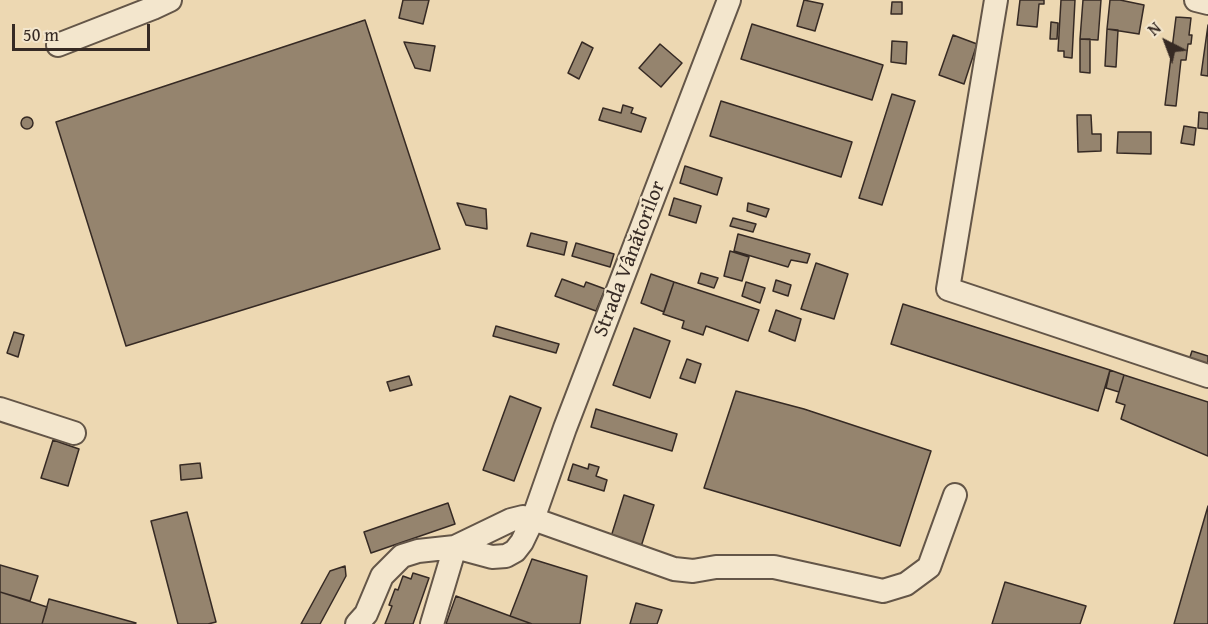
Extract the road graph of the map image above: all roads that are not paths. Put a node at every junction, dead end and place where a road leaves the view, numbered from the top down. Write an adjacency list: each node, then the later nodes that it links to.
1 (171, 0): 6 (street)
2 (729, 0): 11 (street, Strada Vânătorilor)
3 (996, 0): 7 (street)
4 (1196, 0): 5 (street)
5 (1208, 3)
6 (58, 45)
7 (1208, 376)
8 (0, 410): 9 (street)
9 (74, 433)
10 (955, 495): 11 (street)
11 (533, 519): 12 (street)
12 (455, 547): 13 (street); 14 (street)
13 (357, 624)
14 (432, 624)

